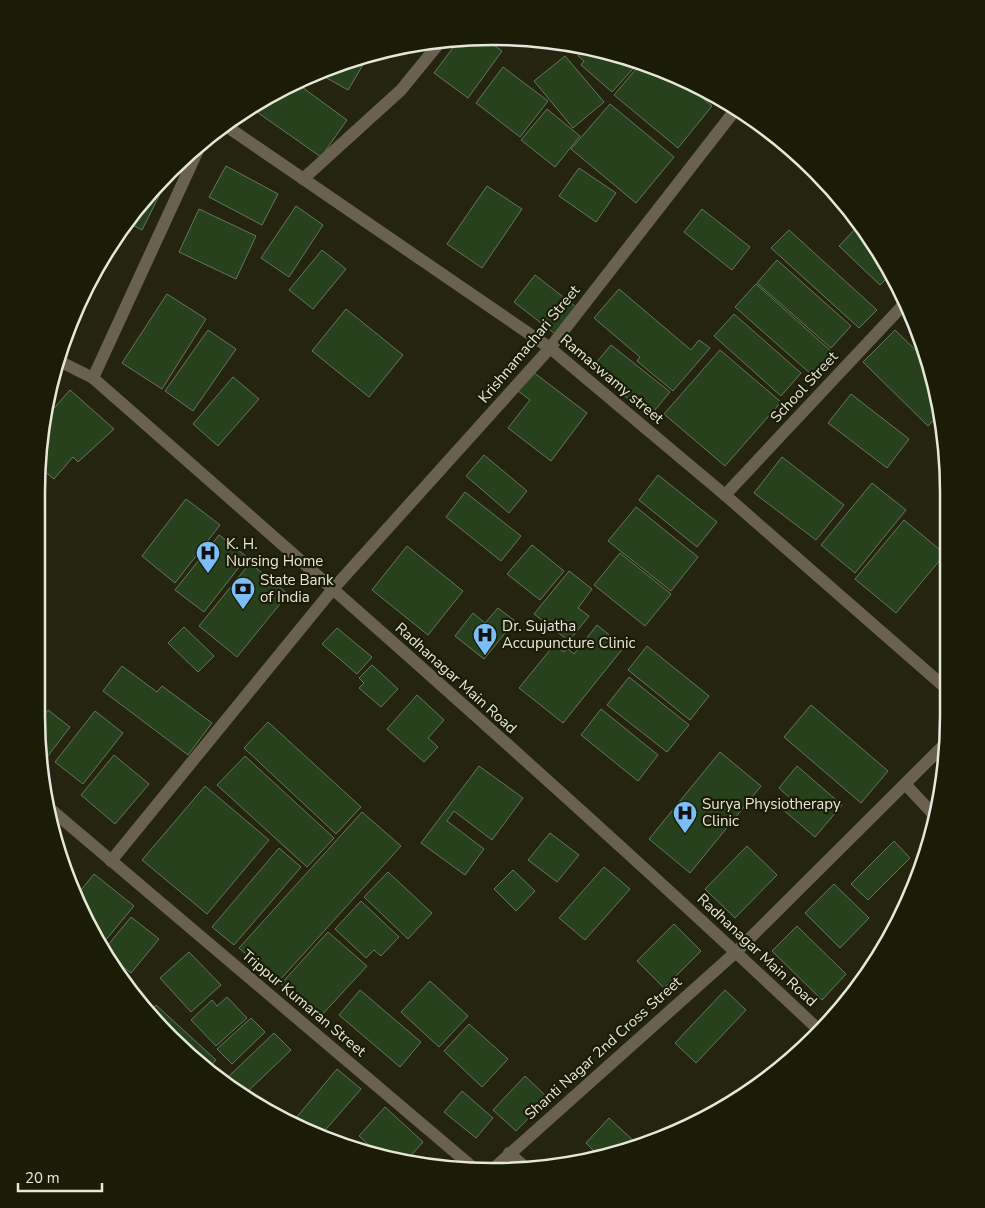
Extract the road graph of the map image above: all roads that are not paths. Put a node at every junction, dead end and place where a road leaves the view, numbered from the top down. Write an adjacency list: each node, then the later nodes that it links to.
1 (435, 49): 5 (street)
2 (731, 114): 7 (street, Krishnamachari Street)
3 (230, 130): 5 (street, Ramaswamy street)
4 (194, 159): 9 (street)
5 (303, 179): 7 (street, Ramaswamy street)
6 (900, 308): 10 (street, School Street)
7 (550, 348): 10 (street, Ramaswamy street); 11 (street, Krishnamachari Street)
8 (64, 364): 9 (street, Radhanagar Main Road)
9 (93, 378): 11 (street, Radhanagar Main Road)
10 (725, 495): 12 (street, Ramaswamy street)
11 (333, 589): 17 (street, Krishnamachari Street); 18 (street, Radhanagar Main Road)
12 (940, 683)
13 (938, 751): 14 (street, Shanti Nagar 2nd Cross Street)
14 (905, 784): 15 (street); 18 (street, Shanti Nagar 2nd Cross Street)
15 (929, 810)
16 (56, 814): 17 (street, Trippur Kumaran Street)
17 (111, 861): 21 (street, Trippur Kumaran Street)
18 (736, 952): 19 (street, Radhanagar Main Road); 20 (street, Shanti Nagar 2nd Cross Street)
19 (815, 1026)
20 (509, 1153): 22 (street); 23 (street, Shanti Nagar 2nd Cross Street)
21 (467, 1162)
22 (519, 1162)
23 (499, 1163)

